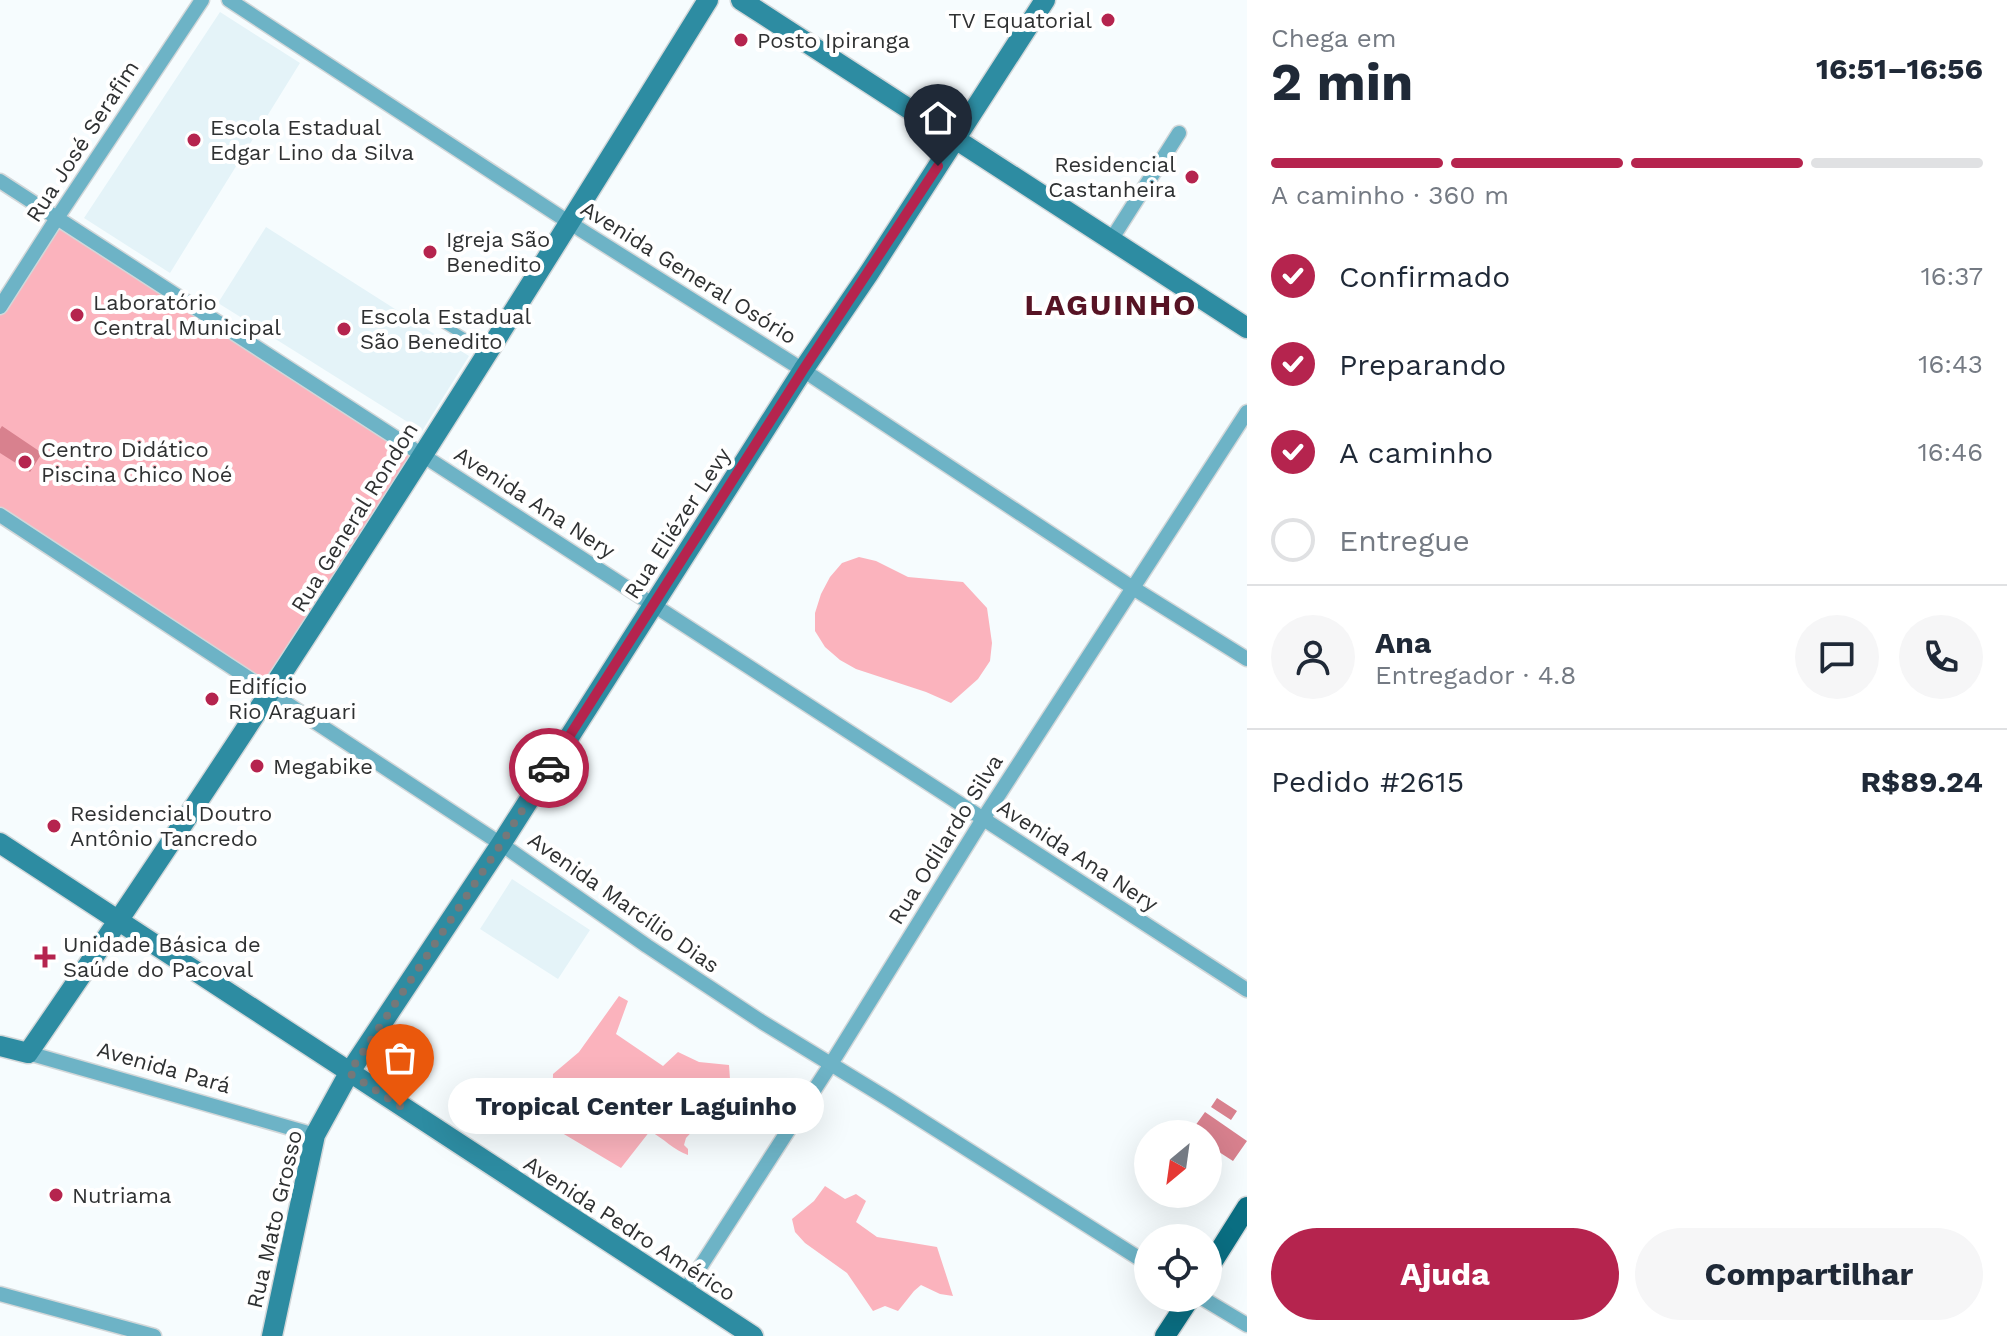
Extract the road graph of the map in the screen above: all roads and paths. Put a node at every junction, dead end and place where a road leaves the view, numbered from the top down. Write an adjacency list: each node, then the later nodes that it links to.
1 (202, 0): 9 (street, Rua José Serafim)
2 (229, 0): 10 (street, Avenida General Osório)
3 (708, 0): 10 (main road, Rua General Rondon)
4 (741, 0): 7 (main road)
5 (1045, 0): 7 (main road, Rua Eliézer Levy)
6 (1179, 133): 11 (street)
7 (955, 139): 11 (main road); 16 (main road, Rua Eliézer Levy)
8 (0, 181): 9 (street, Avenida Ana Nery)
9 (57, 218): 12 (street, Rua José Serafim); 18 (street, Avenida Ana Nery)
10 (570, 223): 15 (main road, Rua General Rondon); 16 (street, Avenida General Osório)
11 (1111, 240): 14 (main road)
12 (0, 307)
13 (445, 325): 15 (lane)
14 (1247, 328)
15 (488, 352): 18 (main road, Rua General Rondon)
16 (803, 370): 20 (street, Avenida General Osório); 21 (main road, Rua Eliézer Levy)
17 (1247, 412): 20 (street, Rua Odilardo Silva)
18 (422, 455): 21 (street, Avenida Ana Nery); 23 (main road, Rua General Rondon)
19 (0, 515): 23 (street, Avenida Marcílio Dias)
20 (1133, 588): 22 (street, Avenida General Osório); 24 (street, Rua Odilardo Silva)
21 (652, 606): 24 (street, Avenida Ana Nery); 26 (main road, Rua Eliézer Levy)
22 (1247, 659)
23 (271, 692): 26 (street, Avenida Marcílio Dias); 27 (main road, Rua General Rondon)
24 (983, 819): 28 (street, Avenida Ana Nery); 31 (street, Rua Odilardo Silva)
25 (0, 843): 27 (main road, Avenida Pedro Américo)
26 (501, 844): 31 (street, Avenida Marcílio Dias); 32 (main road, Rua Eliézer Levy)
27 (119, 921): 30 (main road, Rua General Rondon); 32 (main road, Avenida Pedro Américo)
28 (1247, 990)
29 (0, 1046): 30 (main road, Avenida Pará)
30 (28, 1053): 33 (street, Avenida Pará)
31 (831, 1064): 36 (street, Avenida Marcílio Dias); 37 (street, Rua Odilardo Silva)
32 (349, 1073): 33 (main road, Rua Mato Grosso); 37 (main road, Avenida Pedro Américo)
33 (315, 1135): 43 (main road, Rua Mato Grosso)
34 (1247, 1207): 35 (main road)
35 (1222, 1247)
36 (1134, 1255)
37 (684, 1292): 44 (main road, Avenida Pedro Américo)
38 (0, 1294): 42 (street)
39 (1222, 1310): 41 (street)
40 (1181, 1312): 45 (main road)
41 (1247, 1325)
42 (154, 1336)
43 (272, 1336)
44 (753, 1336)
45 (1165, 1336)

